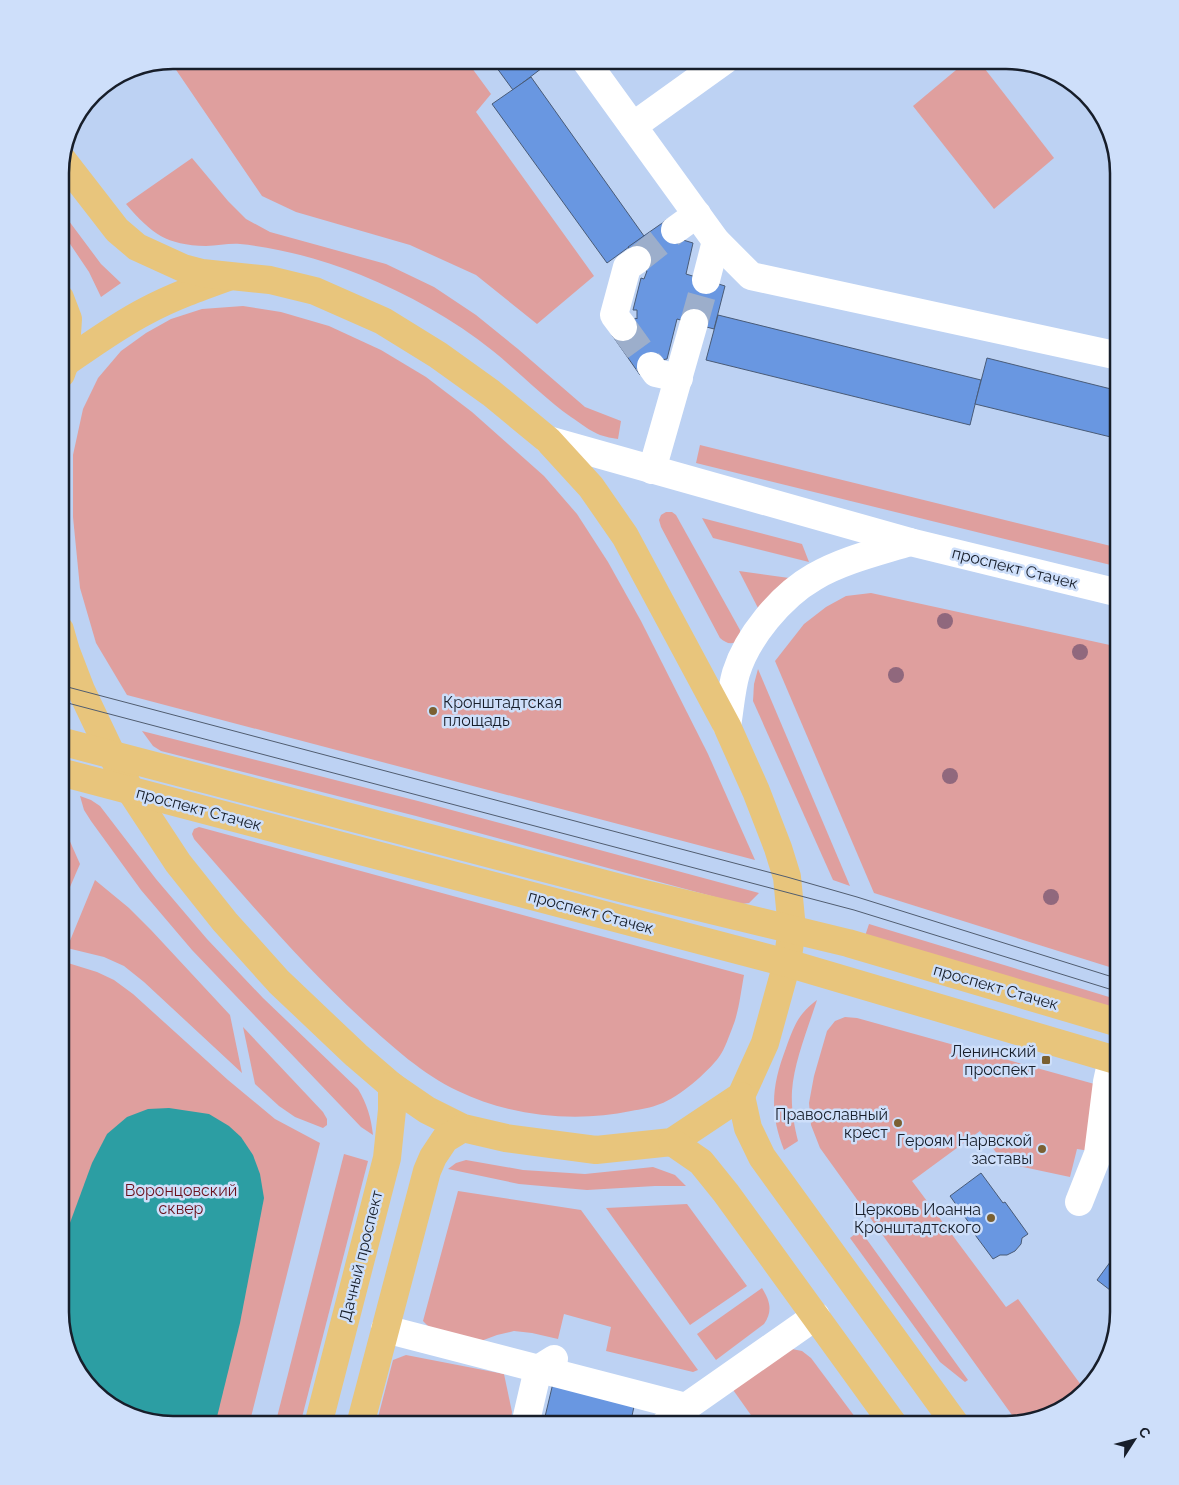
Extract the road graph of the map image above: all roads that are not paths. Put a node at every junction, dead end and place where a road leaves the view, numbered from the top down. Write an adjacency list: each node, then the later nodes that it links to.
1 (592, 69): 3 (street)
2 (712, 69): 3 (street)
3 (633, 126): 5 (street)
4 (69, 168): 9 (main road)
5 (697, 214): 6 (street); 7 (street)
6 (676, 230)
7 (716, 241): 10 (street); 13 (street)
8 (637, 260): 12 (street)
9 (232, 275): 14 (main road); 17 (main road)
10 (706, 280)
11 (694, 323): 16 (street)
12 (623, 327)
13 (1110, 354)
14 (69, 362)
15 (651, 366): 16 (street)
16 (679, 378): 18 (street)
17 (548, 440): 18 (street, проспект Стачек); 22 (main road)
18 (652, 470): 19 (street, проспект Стачек)
19 (910, 542): 20 (street, проспект Стачек); 22 (street)
20 (1110, 592)
21 (69, 659): 24 (main road)
22 (727, 726): 27 (main road)
23 (69, 743): 24 (main road, проспект Стачек)
24 (111, 753): 26 (main road); 27 (main road, проспект Стачек)
25 (69, 774): 26 (main road, проспект Стачек)
26 (130, 790): 28 (main road, проспект Стачек); 32 (main road)
27 (792, 929): 28 (main road); 29 (main road, проспект Стачек)
28 (787, 963): 30 (main road, проспект Стачек); 33 (main road)
29 (1110, 1020)
30 (1110, 1058)
31 (1110, 1075): 36 (street)
32 (392, 1086): 34 (main road); 41 (main road, Дачный проспект)
33 (741, 1096): 35 (main road); 46 (main road)
34 (463, 1128): 35 (main road); 38 (main road)
35 (672, 1142): 37 (main road)
36 (1080, 1202)
37 (816, 1316): 40 (street); 45 (main road)
38 (385, 1329): 39 (street); 42 (main road)
39 (538, 1369): 40 (street); 43 (street)
40 (686, 1407): 44 (street)
41 (320, 1416)
42 (362, 1416)
43 (527, 1416)
44 (675, 1416)
45 (888, 1416)
46 (949, 1416)

